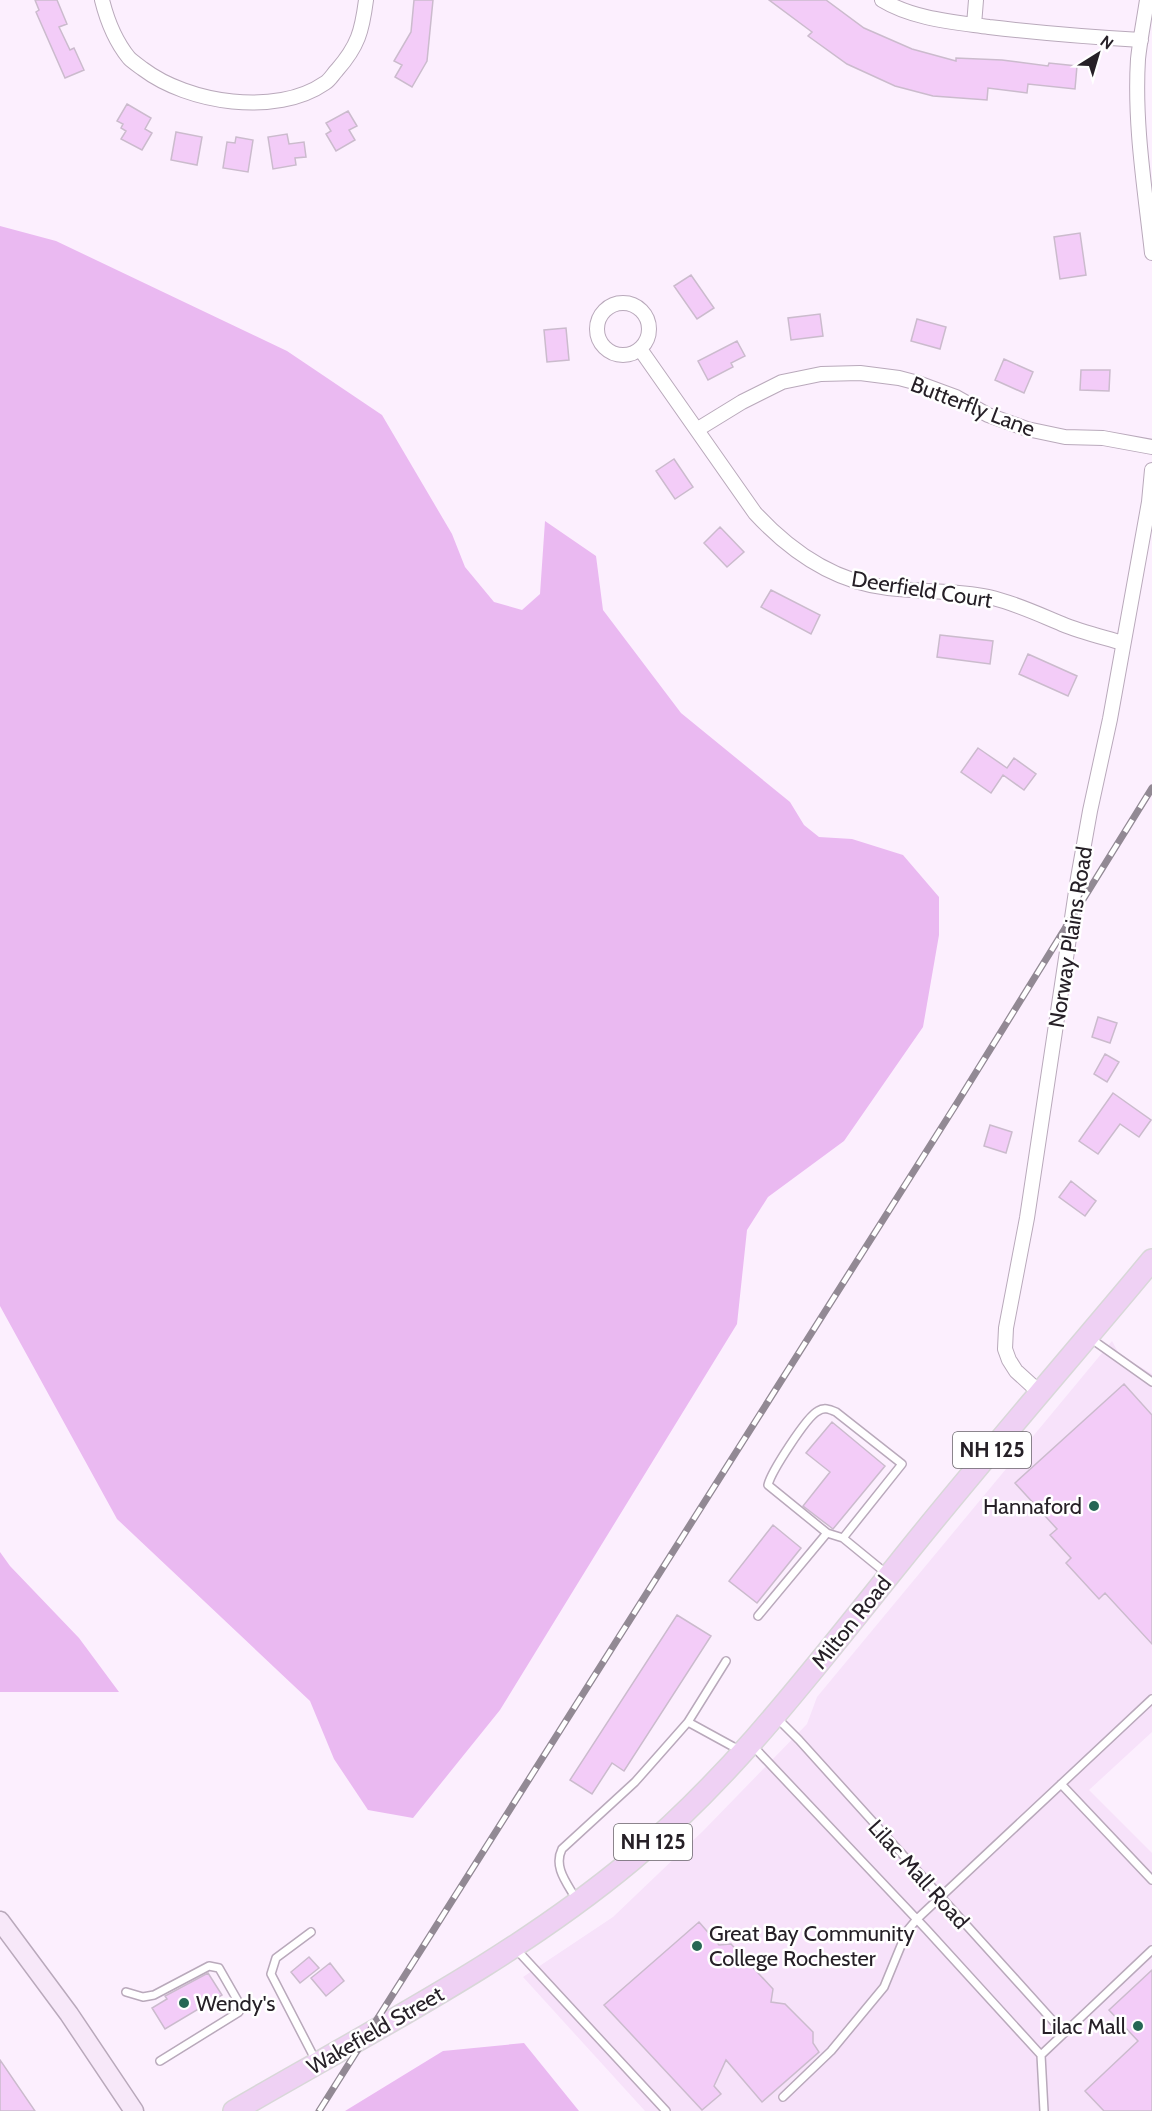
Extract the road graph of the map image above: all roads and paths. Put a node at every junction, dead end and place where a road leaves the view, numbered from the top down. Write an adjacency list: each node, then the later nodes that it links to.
1 (102, 0): 2 (street)
2 (366, 0)
3 (882, 0): 6 (street)
4 (976, 0): 6 (street)
5 (1147, 0): 7 (street)
6 (974, 25): 7 (street)
7 (1141, 40): 8 (street)
8 (1152, 253)
9 (640, 349): 10 (street, Deerfield Court)
10 (698, 429): 11 (street, Butterfly Lane); 13 (street, Deerfield Court)
11 (1152, 447)
12 (1152, 470): 13 (street, Norway Plains Road)
13 (1124, 643): 17 (street, Norway Plains Road)
14 (1152, 1260): 15 (main road, Milton Road / NH 125)
15 (1088, 1337): 16 (lane); 17 (main road, Milton Road / NH 125)
16 (1152, 1382)
17 (1039, 1392): 20 (main road, Milton Road / NH 125)
18 (827, 1533): 19 (lane); 19 (lane); 21 (lane)
19 (843, 1538): 20 (lane)
20 (889, 1576): 24 (main road, Milton Road / NH 125)
21 (758, 1616)
22 (726, 1661): 25 (lane)
23 (1152, 1699): 27 (lane)
24 (775, 1717): 26 (main road, Milton Road / NH 125); 29 (lane, Lilac Mall Road)
25 (688, 1722): 26 (lane, Lilac Mall Road); 30 (lane)
26 (747, 1748): 30 (main road, Milton Road / NH 125); 31 (lane, Lilac Mall Road)
27 (1060, 1784): 28 (lane); 29 (lane)
28 (1152, 1880)
29 (939, 1897): 31 (lane); 37 (lane, Lilac Mall Road)
30 (578, 1903): 34 (main road, Milton Road / NH 125)
31 (917, 1919): 38 (lane, Lilac Mall Road); 41 (lane)
32 (0, 1921): 42 (street)
33 (311, 1932): 40 (lane)
34 (514, 1947): 40 (main road, Wakefield Street / NH 125); 44 (lane)
35 (1152, 1950): 37 (lane)
36 (126, 1992): 39 (lane)
37 (1063, 2032): 38 (lane)
38 (1041, 2055): 45 (lane)
39 (160, 2061)
40 (317, 2063): 43 (main road, Wakefield Street / NH 125)
41 (783, 2097)
42 (134, 2111)
43 (234, 2111)
44 (666, 2111)
45 (1044, 2111)

